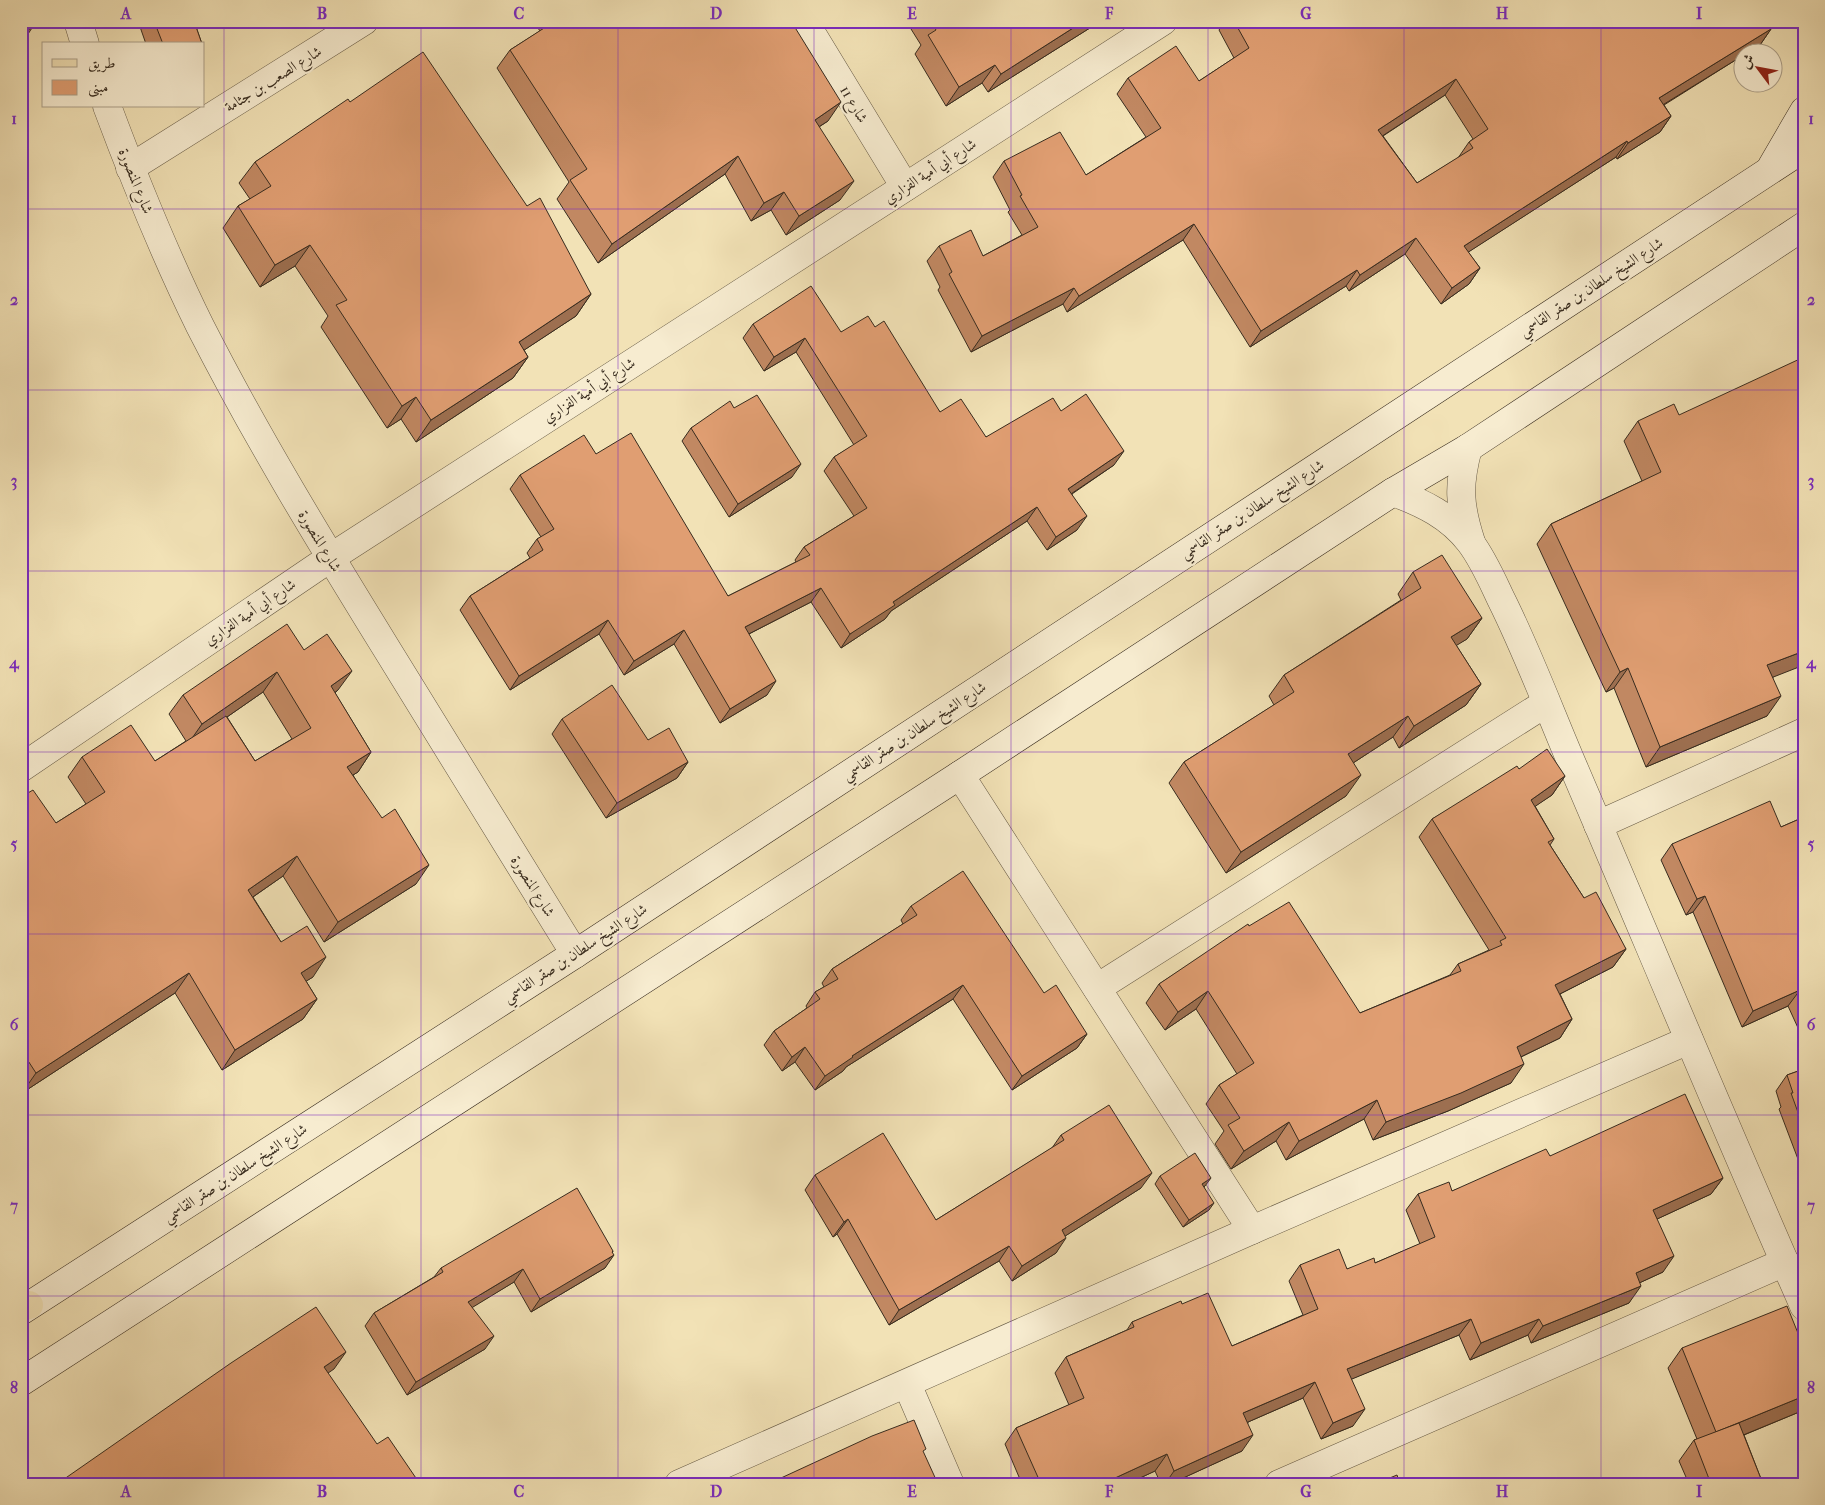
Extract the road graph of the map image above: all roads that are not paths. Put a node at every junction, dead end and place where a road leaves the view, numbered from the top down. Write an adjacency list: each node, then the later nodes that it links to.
1 (78, 21): 5 (street)
2 (364, 21): 9 (street, شارع الصعب بن جثامة)
3 (804, 21): 11 (street, شارع 11)
4 (1163, 21): 11 (street, شارع أبي أمية الفزاري)
5 (84, 42)
6 (108, 108): 9 (street, شارع المنصورة)
7 (1804, 111): 10 (street)
8 (1804, 148): 10 (street, شارع الشيخ سلطان بن صقر القاسمي)
9 (130, 168): 16 (street, شارع المنصورة)
10 (1770, 170): 22 (street, شارع الشيخ سلطان بن صقر القاسمي)
11 (905, 187): 16 (street, شارع أبي أمية الفزاري)
12 (1804, 226): 13 (street)
13 (1468, 448): 14 (street); 15 (street)
14 (1393, 492): 15 (street); 20 (street)
15 (1471, 542): 17 (street)
16 (330, 558): 19 (street, شارع أبي أمية الفزاري); 22 (street, شارع المنصورة)
17 (1546, 703): 21 (street); 23 (street)
18 (1804, 732): 21 (street)
19 (21, 768)
20 (960, 775): 23 (street); 29 (street)
21 (1598, 825): 24 (street)
22 (575, 954): 28 (street, شارع الشيخ سلطان بن صقر القاسمي)
23 (1098, 988): 25 (street)
24 (1689, 1040): 25 (street); 26 (street)
25 (1252, 1230): 30 (street)
26 (1785, 1262): 27 (street); 33 (street)
27 (1803, 1304)
28 (24, 1308)
29 (21, 1382)
30 (907, 1384): 31 (street); 32 (street)
31 (679, 1484)
32 (950, 1484)
33 (1279, 1484)

